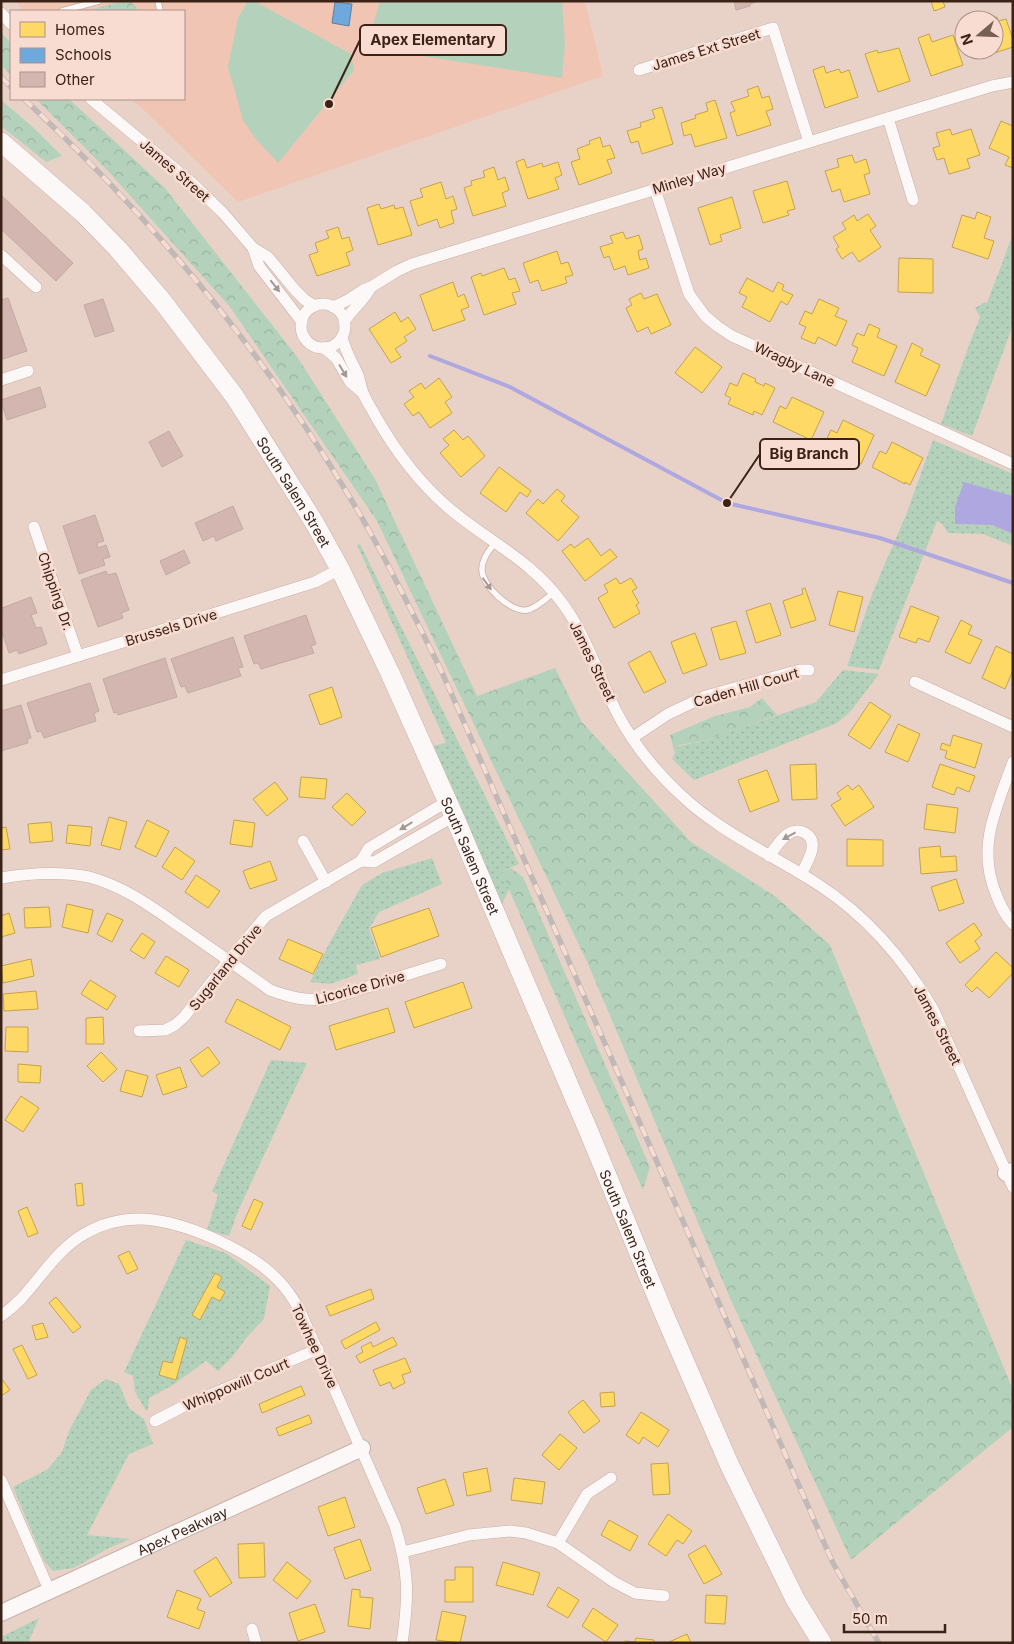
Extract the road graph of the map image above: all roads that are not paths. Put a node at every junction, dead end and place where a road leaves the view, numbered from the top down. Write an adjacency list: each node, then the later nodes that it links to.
1 (99, 1): 2 (lane)
2 (66, 10)
3 (1, 13): 4 (street)
4 (10, 23)
5 (639, 70): 10 (street, James Ext Street)
6 (1013, 82): 8 (street, Minley Way)
7 (92, 100): 13 (street, James Street)
8 (888, 118): 10 (street, Minley Way); 12 (street)
9 (1, 142): 29 (main road, South Salem Street)
10 (809, 142): 11 (street, Minley Way)
11 (655, 189): 16 (street, Minley Way); 26 (street, Wragby Lane)
12 (913, 200)
13 (253, 248): 17 (street, James Street); 19 (street, James Street, one-way to 19)
14 (1, 255): 15 (street)
15 (36, 287)
16 (371, 287): 18 (street, Minley Way); 20 (street, Minley Way)
17 (315, 306): 18 (street); 19 (street)
18 (333, 307): 20 (street)
19 (302, 322): 22 (street)
20 (344, 322): 21 (street)
21 (342, 338): 22 (street); 25 (street, James Street)
22 (324, 348): 25 (street, James Street, one-way to 25)
23 (28, 371): 24 (street)
24 (1, 380)
25 (363, 393): 28 (street, James Street)
26 (1013, 464)
27 (34, 527): 31 (street, Chipping Dr.)
28 (496, 541): 30 (street, James Street); 30 (lane, one-way to 30)
29 (340, 569): 31 (street, Brussels Drive); 38 (main road, South Salem Street)
30 (554, 592): 36 (street, James Street)
31 (78, 656): 33 (street, Brussels Drive)
32 (809, 670): 36 (street, Caden Hill Court)
33 (1, 680)
34 (915, 682): 35 (street)
35 (1013, 727)
36 (632, 738): 40 (street, James Street)
37 (1013, 762): 44 (street)
38 (451, 808): 43 (street, Sugarland Drive); 63 (main road, South Salem Street)
39 (303, 841): 43 (street)
40 (769, 856): 41 (street, James Street); 41 (street, one-way to 40)
41 (801, 874): 48 (street, James Street)
42 (1, 878): 45 (street, Licorice Drive)
43 (326, 882): 45 (street, Sugarland Drive)
44 (1013, 924)
45 (228, 960): 46 (street, Licorice Drive); 47 (street, Sugarland Drive)
46 (441, 964)
47 (139, 1031)
48 (1011, 1177)
49 (1, 1316): 50 (street, Towhee Drive)
50 (318, 1349): 51 (street, Whippowill Court); 52 (street, Towhee Drive)
51 (155, 1421)
52 (362, 1448): 56 (street, Towhee Drive); 57 (main road, Apex Peakway)
53 (611, 1478): 55 (street)
54 (1, 1480): 57 (street)
55 (558, 1543): 56 (street); 58 (street)
56 (403, 1552): 62 (street, Towhee Drive)
57 (50, 1592): 59 (main road, Apex Peakway)
58 (664, 1596)
59 (1, 1613)
60 (252, 1629): 61 (street)
61 (256, 1643)
62 (402, 1643)
63 (822, 1643)

